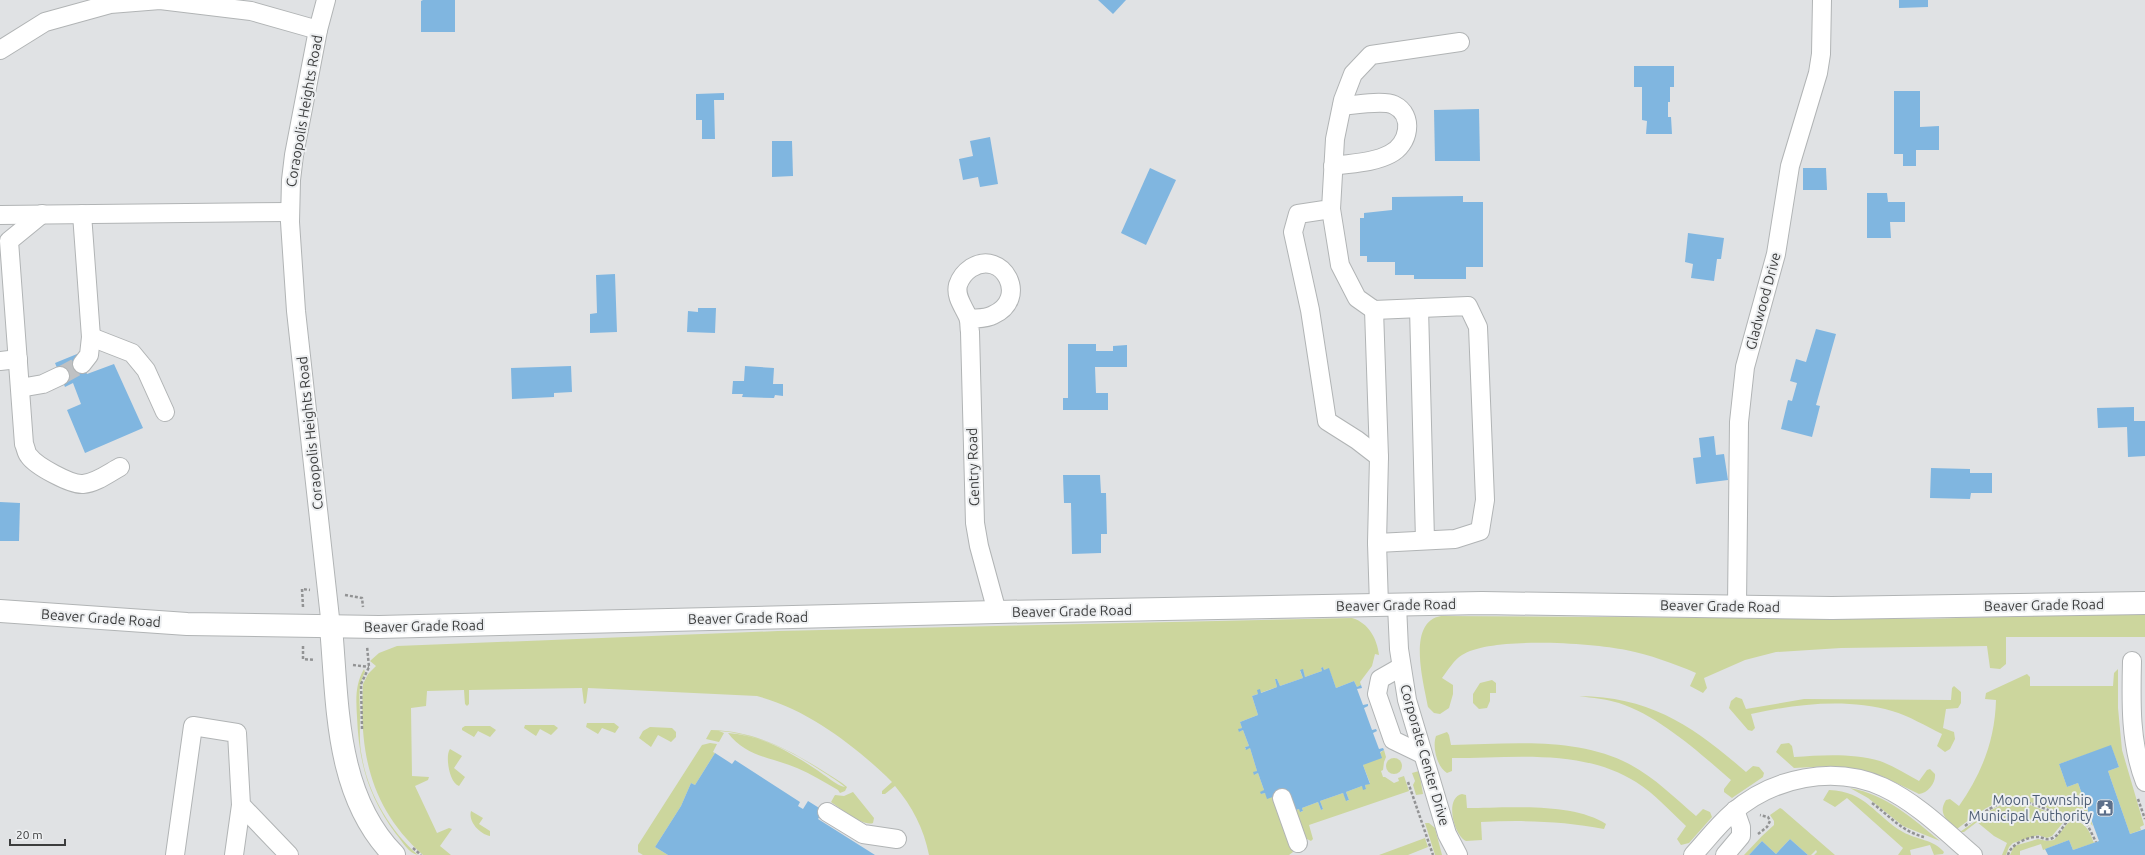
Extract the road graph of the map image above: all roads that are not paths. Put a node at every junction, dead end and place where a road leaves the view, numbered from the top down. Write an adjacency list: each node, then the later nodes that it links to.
1 (326, 0): 3 (street, Coraopolis Heights Road)
2 (1822, 0): 30 (street, Gladwood Drive)
3 (318, 30): 5 (street); 9 (street, Coraopolis Heights Road)
4 (1460, 42): 6 (street)
5 (0, 50)
6 (1342, 106): 7 (street); 7 (street)
7 (1333, 166): 8 (street)
8 (1331, 209): 15 (street); 24 (street)
9 (290, 212): 11 (street); 33 (street, Coraopolis Heights Road)
10 (42, 214): 11 (street); 12 (street); 13 (street)
11 (82, 214): 17 (street)
12 (0, 215)
13 (5, 239): 18 (street)
14 (1419, 308): 15 (street); 26 (street); 26 (street)
15 (1374, 310): 24 (street, Corporate Center Drive)
16 (969, 319): 32 (street, Gentry Road)
17 (91, 337): 20 (street); 23 (street)
18 (18, 359): 19 (street); 22 (street)
19 (0, 361)
20 (82, 364)
21 (60, 376): 22 (street)
22 (20, 388): 25 (street)
23 (165, 412)
24 (1378, 457): 27 (street, Corporate Center Drive)
25 (120, 467)
26 (1425, 540): 27 (street)
27 (1377, 543): 29 (street, Corporate Center Drive)
28 (2145, 603): 30 (main road, Beaver Grade Road)
29 (1388, 605): 30 (main road, Beaver Grade Road); 32 (main road, Beaver Grade Road); 35 (street, Corporate Center Drive)
30 (1737, 606)
31 (0, 611): 33 (main road, Beaver Grade Road)
32 (997, 612): 33 (main road, Beaver Grade Road)
33 (331, 627): 45 (main road, Coraopolis Heights Road)
34 (2132, 661): 36 (street)
35 (1401, 667): 37 (street, Corporate Center Drive); 37 (street)
36 (2138, 716): 38 (street)
37 (1422, 754): 50 (street, Corporate Center Drive)
38 (2145, 782)
39 (1282, 798): 44 (street)
40 (241, 805): 47 (street); 48 (street); 49 (street)
41 (1735, 810): 46 (street); 51 (street); 52 (street)
42 (827, 812): 43 (street)
43 (897, 839)
44 (1298, 843)
45 (401, 849)
46 (1970, 854)
47 (175, 855)
48 (234, 855)
49 (289, 855)
50 (1458, 855)
51 (1693, 855)
52 (1725, 855)

